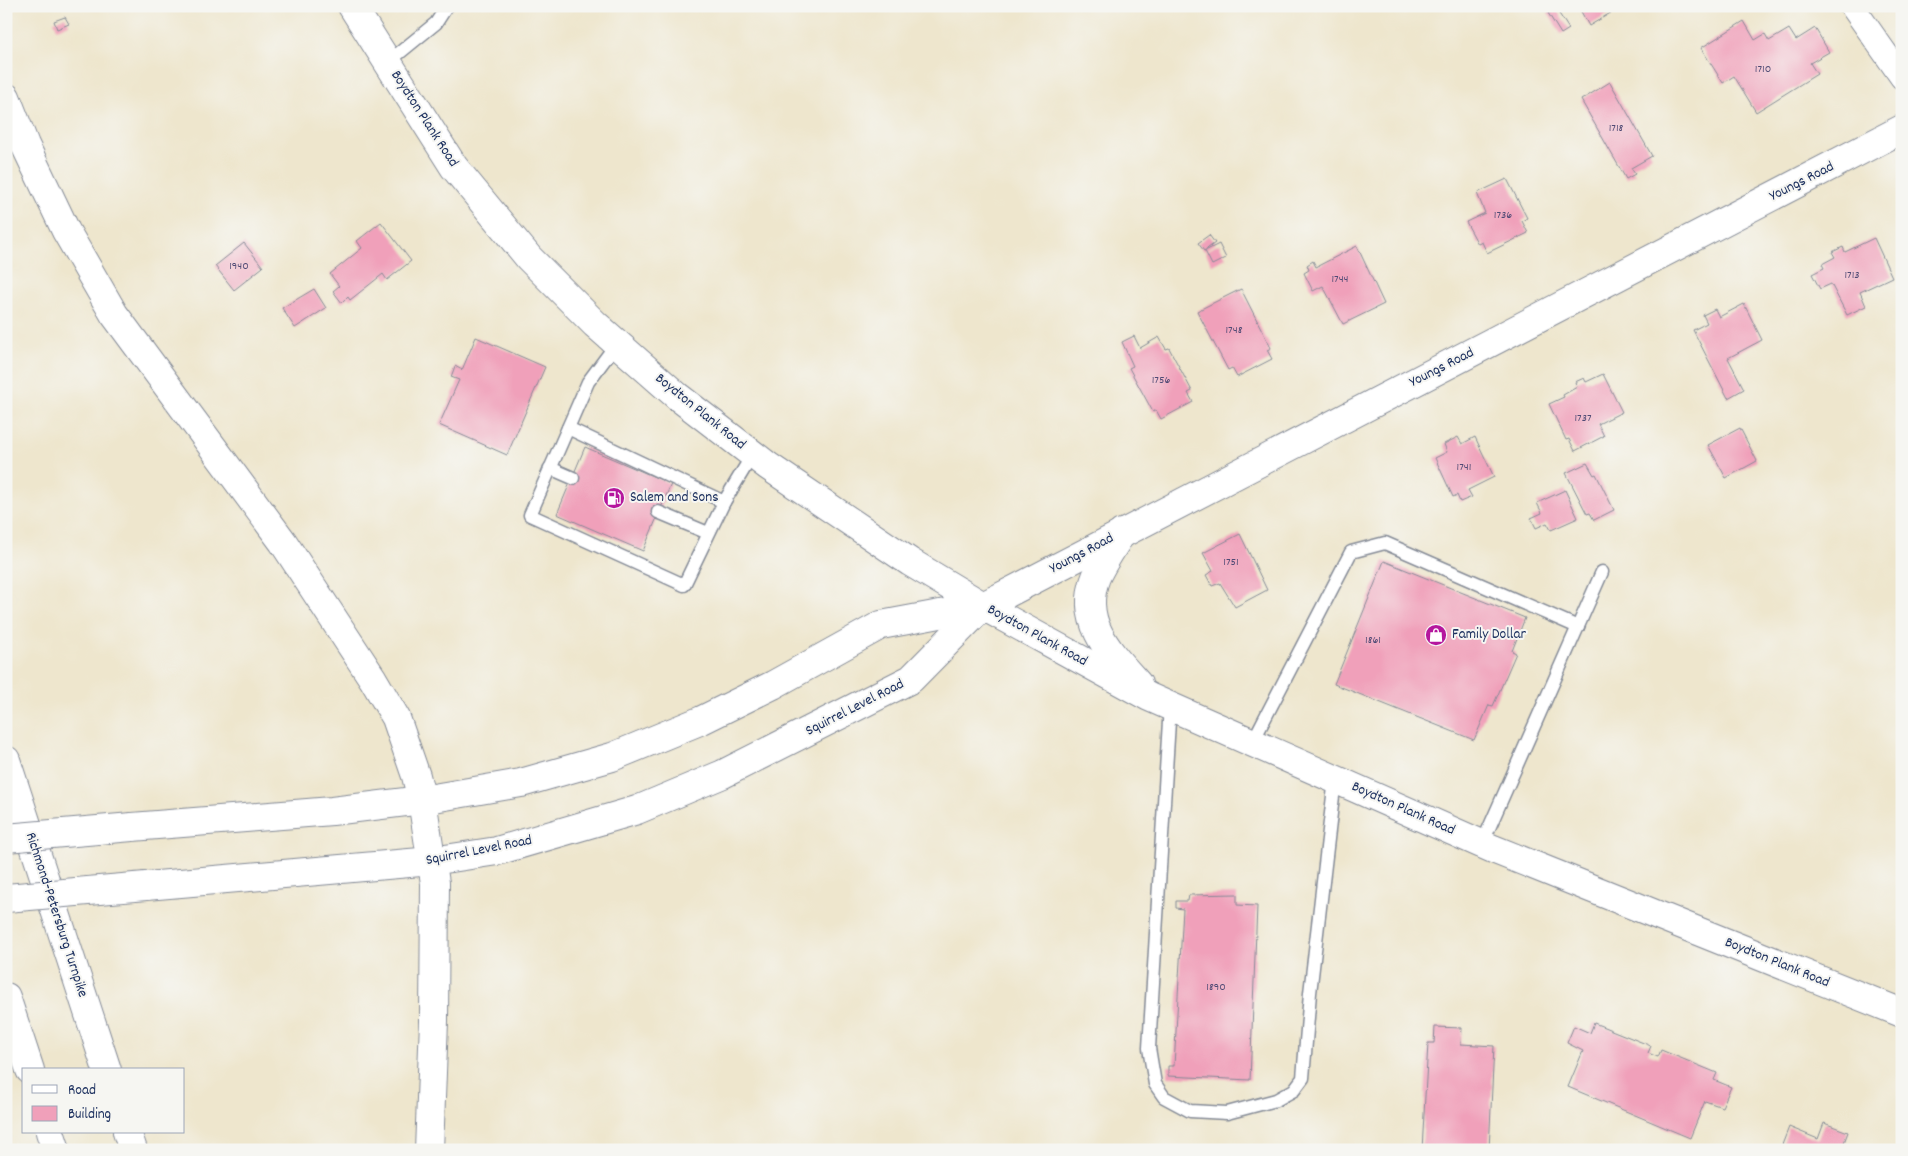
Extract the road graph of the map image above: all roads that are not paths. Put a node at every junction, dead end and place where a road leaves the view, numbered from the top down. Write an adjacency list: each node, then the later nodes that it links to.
1 (352, 6): 4 (main road, Boydton Plank Road)
2 (447, 6): 4 (lane)
3 (1852, 6): 5 (street)
4 (387, 63): 8 (main road, Boydton Plank Road)
5 (1902, 77)
6 (6, 97): 24 (main road)
7 (1902, 129): 16 (main road, Youngs Road)
8 (617, 343): 9 (lane); 10 (main road, Boydton Plank Road)
9 (568, 428): 11 (lane); 13 (lane)
10 (753, 454): 13 (lane); 18 (main road, Boydton Plank Road)
11 (550, 468): 12 (lane); 15 (lane)
12 (573, 478)
13 (724, 502): 15 (lane)
14 (658, 512): 15 (lane)
15 (708, 533)
16 (1122, 533): 18 (main road, Youngs Road); 20 (main road)
17 (1602, 572): 19 (lane)
18 (983, 606): 20 (main road, Boydton Plank Road); 24 (main road); 27 (main road, Squirrel Level Road)
19 (1578, 627): 21 (lane); 26 (lane)
20 (1160, 701): 21 (main road, Boydton Plank Road); 23 (lane)
21 (1252, 742): 23 (main road, Boydton Plank Road)
22 (6, 760): 32 (main road, Richmond-Petersburg Turnpike)
23 (1335, 779): 26 (main road, Boydton Plank Road)
24 (422, 800): 25 (main road, bridge); 27 (main road)
25 (6, 838)
26 (1482, 844): 30 (main road, Boydton Plank Road)
27 (432, 861): 28 (main road, Squirrel Level Road, bridge); 37 (main road)
28 (6, 898)
29 (6, 997): 31 (main road)
30 (1902, 1013)
31 (29, 1068)
32 (106, 1068)
33 (51, 1134): 35 (main road)
34 (128, 1134): 36 (main road)
35 (56, 1150)
36 (133, 1150)
37 (429, 1150)

